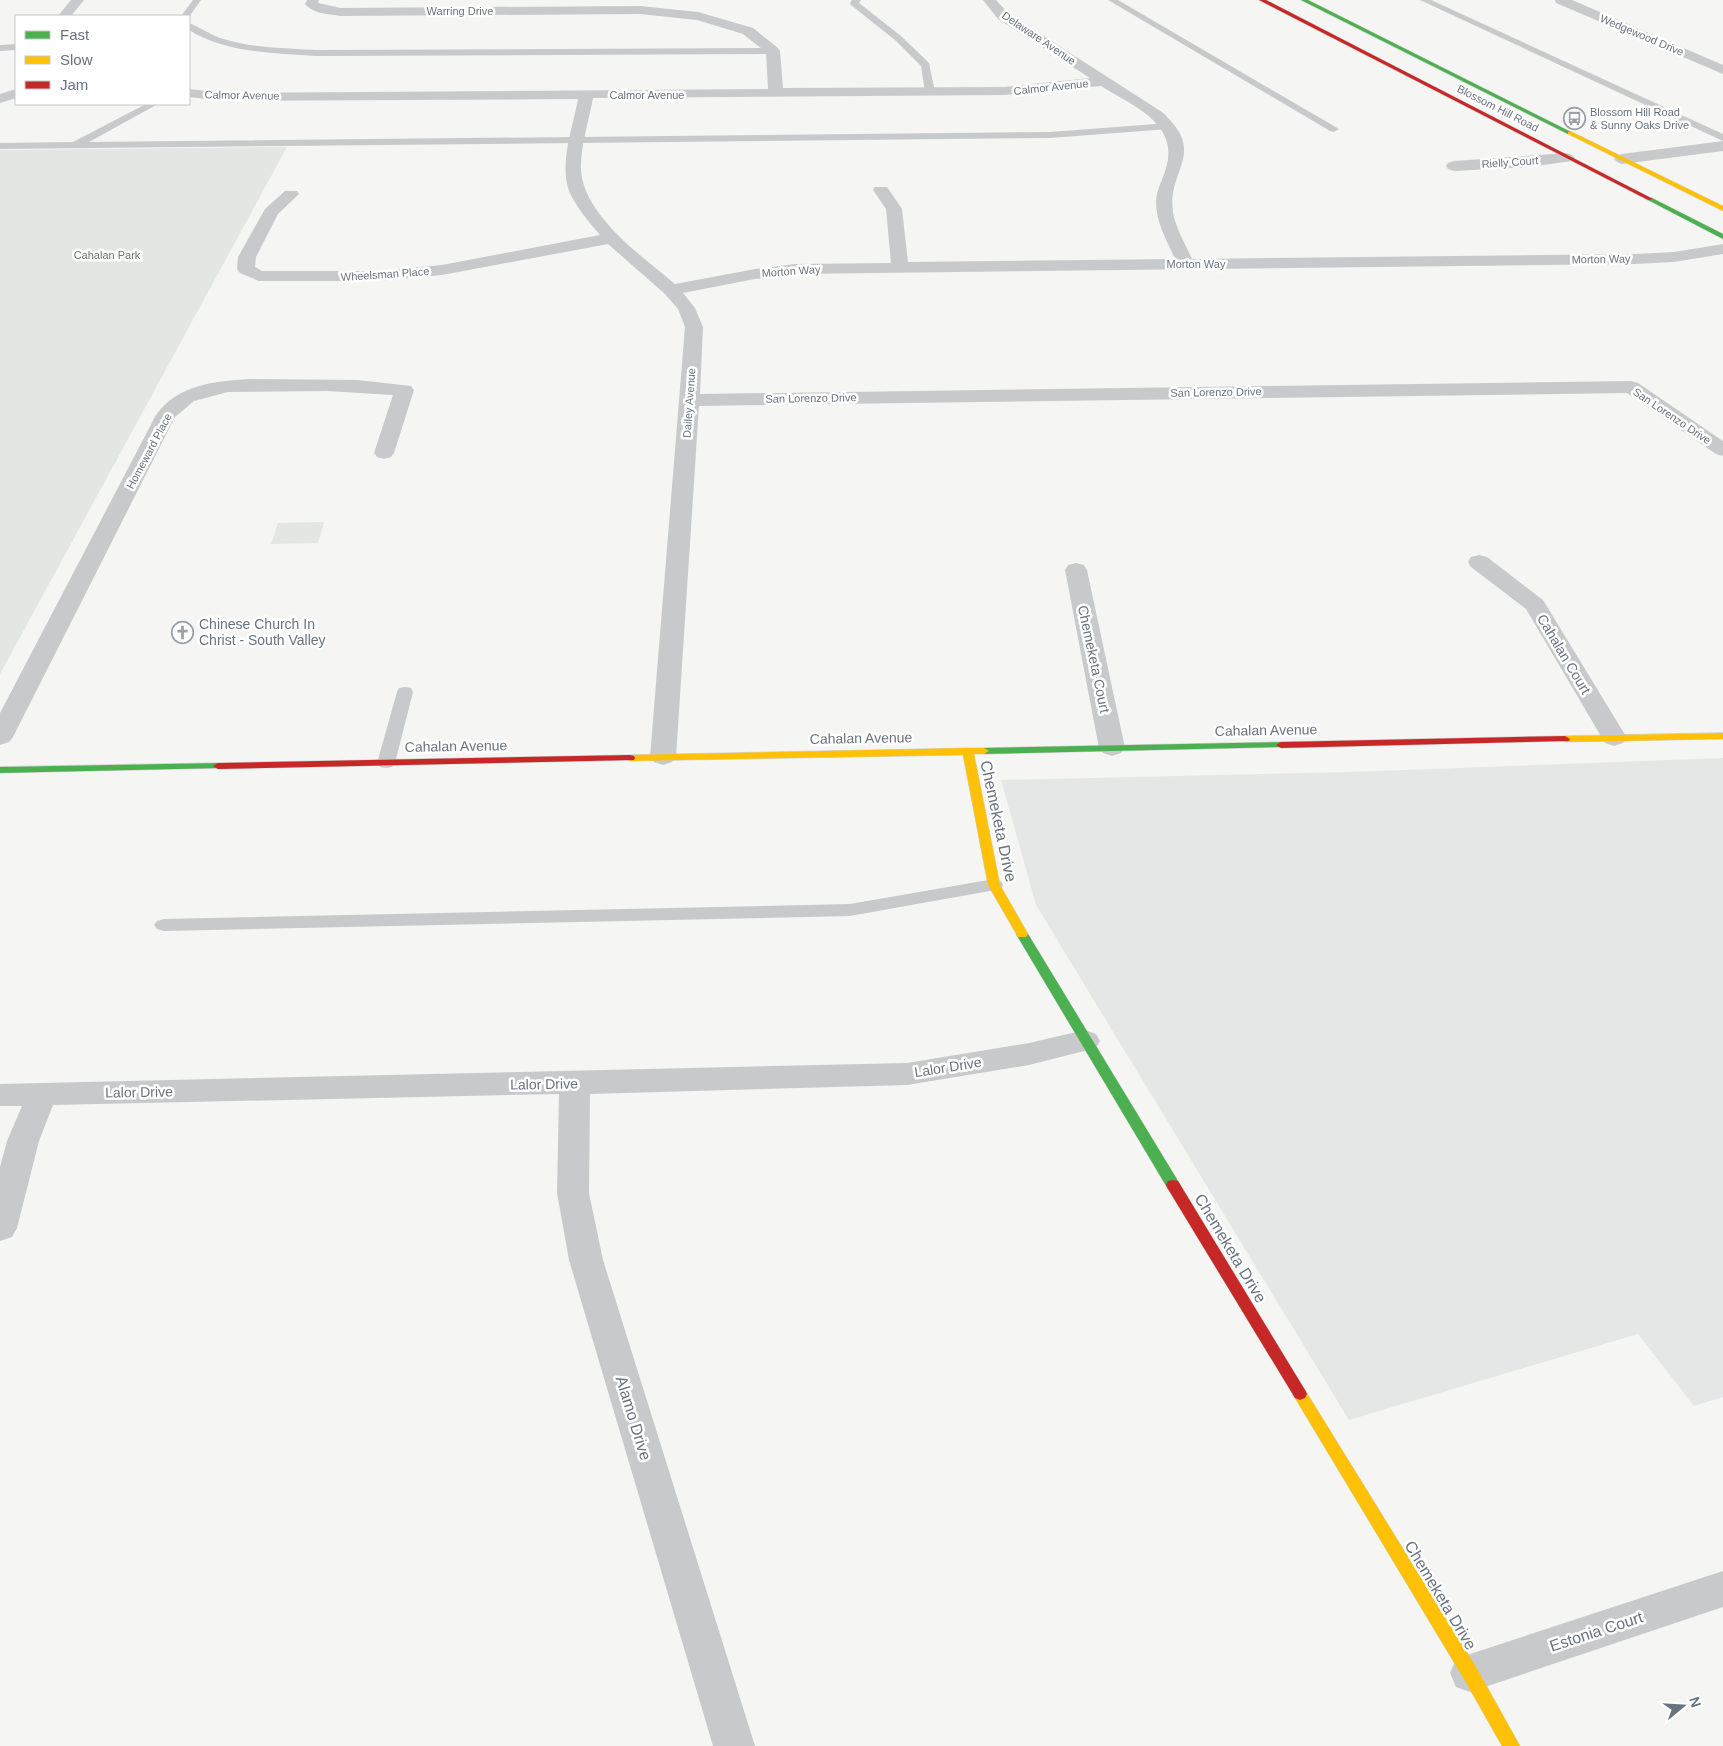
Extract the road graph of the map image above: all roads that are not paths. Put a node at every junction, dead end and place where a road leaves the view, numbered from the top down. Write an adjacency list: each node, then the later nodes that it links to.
1 (78, 0): 11 (street)
2 (198, 0): 12 (lane)
3 (313, 0): 17 (street, Warring Drive)
4 (857, 0): 21 (lane)
5 (989, 0): 20 (street, Delaware Avenue)
6 (1112, 0): 29 (lane)
7 (1262, 0): 35 (street, Blossom Hill Road)
8 (1304, 0): 36 (street, Blossom Hill Road)
9 (1424, 0): 30 (lane)
10 (1561, 0): 18 (street, Wedgewood Drive)
11 (65, 15)
12 (186, 15)
13 (190, 26): 17 (lane)
14 (15, 46): 15 (lane)
15 (0, 48)
16 (1706, 49): 18 (street)
17 (773, 51): 24 (street)
18 (1682, 53): 19 (street, Wedgewood Drive)
19 (1723, 70)
20 (1104, 81): 21 (street, Calmor Avenue); 28 (street, Delaware Avenue)
21 (930, 92): 24 (street, Calmor Avenue)
22 (15, 93): 26 (street)
23 (190, 93): 25 (street, Calmor Avenue)
24 (776, 94): 25 (street, Calmor Avenue)
25 (586, 95): 31 (street, Dailey Avenue)
26 (0, 99)
27 (151, 105): 33 (lane)
28 (1169, 126): 31 (lane); 44 (street, Delaware Avenue)
29 (1334, 128)
30 (1723, 138)
31 (576, 140): 33 (lane); 41 (street, Dailey Avenue)
32 (0, 146): 33 (lane)
33 (74, 146)
34 (1723, 146): 36 (street)
35 (1567, 158): 37 (street, Rielly Court); 42 (street, Blossom Hill Road)
36 (1622, 158): 40 (street, Blossom Hill Road)
37 (1454, 166)
38 (881, 190): 45 (street)
39 (290, 194): 41 (street, Wheelsman Place)
40 (1723, 209)
41 (612, 238): 46 (street, Dailey Avenue)
42 (1723, 238)
43 (1723, 249): 44 (street, Morton Way)
44 (1186, 265): 45 (street, Morton Way)
45 (900, 267): 46 (street, Morton Way)
46 (671, 290): 47 (street, Dailey Avenue)
47 (690, 400): 48 (street, San Lorenzo Drive); 58 (street, Dailey Avenue)
48 (1723, 450)
49 (384, 453): 54 (street, Homeward Place)
50 (1479, 562): 55 (street, Cahalan Court)
51 (1076, 570): 56 (street, Chemeketa Court)
52 (405, 692): 59 (lane)
53 (1723, 736): 55 (street, Cahalan Avenue)
54 (0, 737)
55 (1614, 738): 56 (street, Cahalan Avenue)
56 (1112, 748): 57 (street, Cahalan Avenue)
57 (968, 751): 58 (street, Cahalan Avenue); 61 (street, Chemeketa Drive)
58 (663, 757): 59 (street, Cahalan Avenue)
59 (386, 763): 60 (street, Cahalan Avenue)
60 (0, 770)
61 (994, 885): 62 (lane); 63 (street, Chemeketa Drive)
62 (164, 926)
63 (1084, 1041): 64 (street, Lalor Drive); 69 (street, Chemeketa Drive)
64 (575, 1083): 65 (street, Lalor Drive); 70 (street, Alamo Drive)
65 (42, 1094): 66 (street, Lalor Drive); 67 (street)
66 (0, 1095)
67 (0, 1228)
68 (1723, 1589): 69 (street, Estonia Court)
69 (1470, 1673): 71 (street, Chemeketa Drive)
70 (734, 1746)
71 (1511, 1746)

